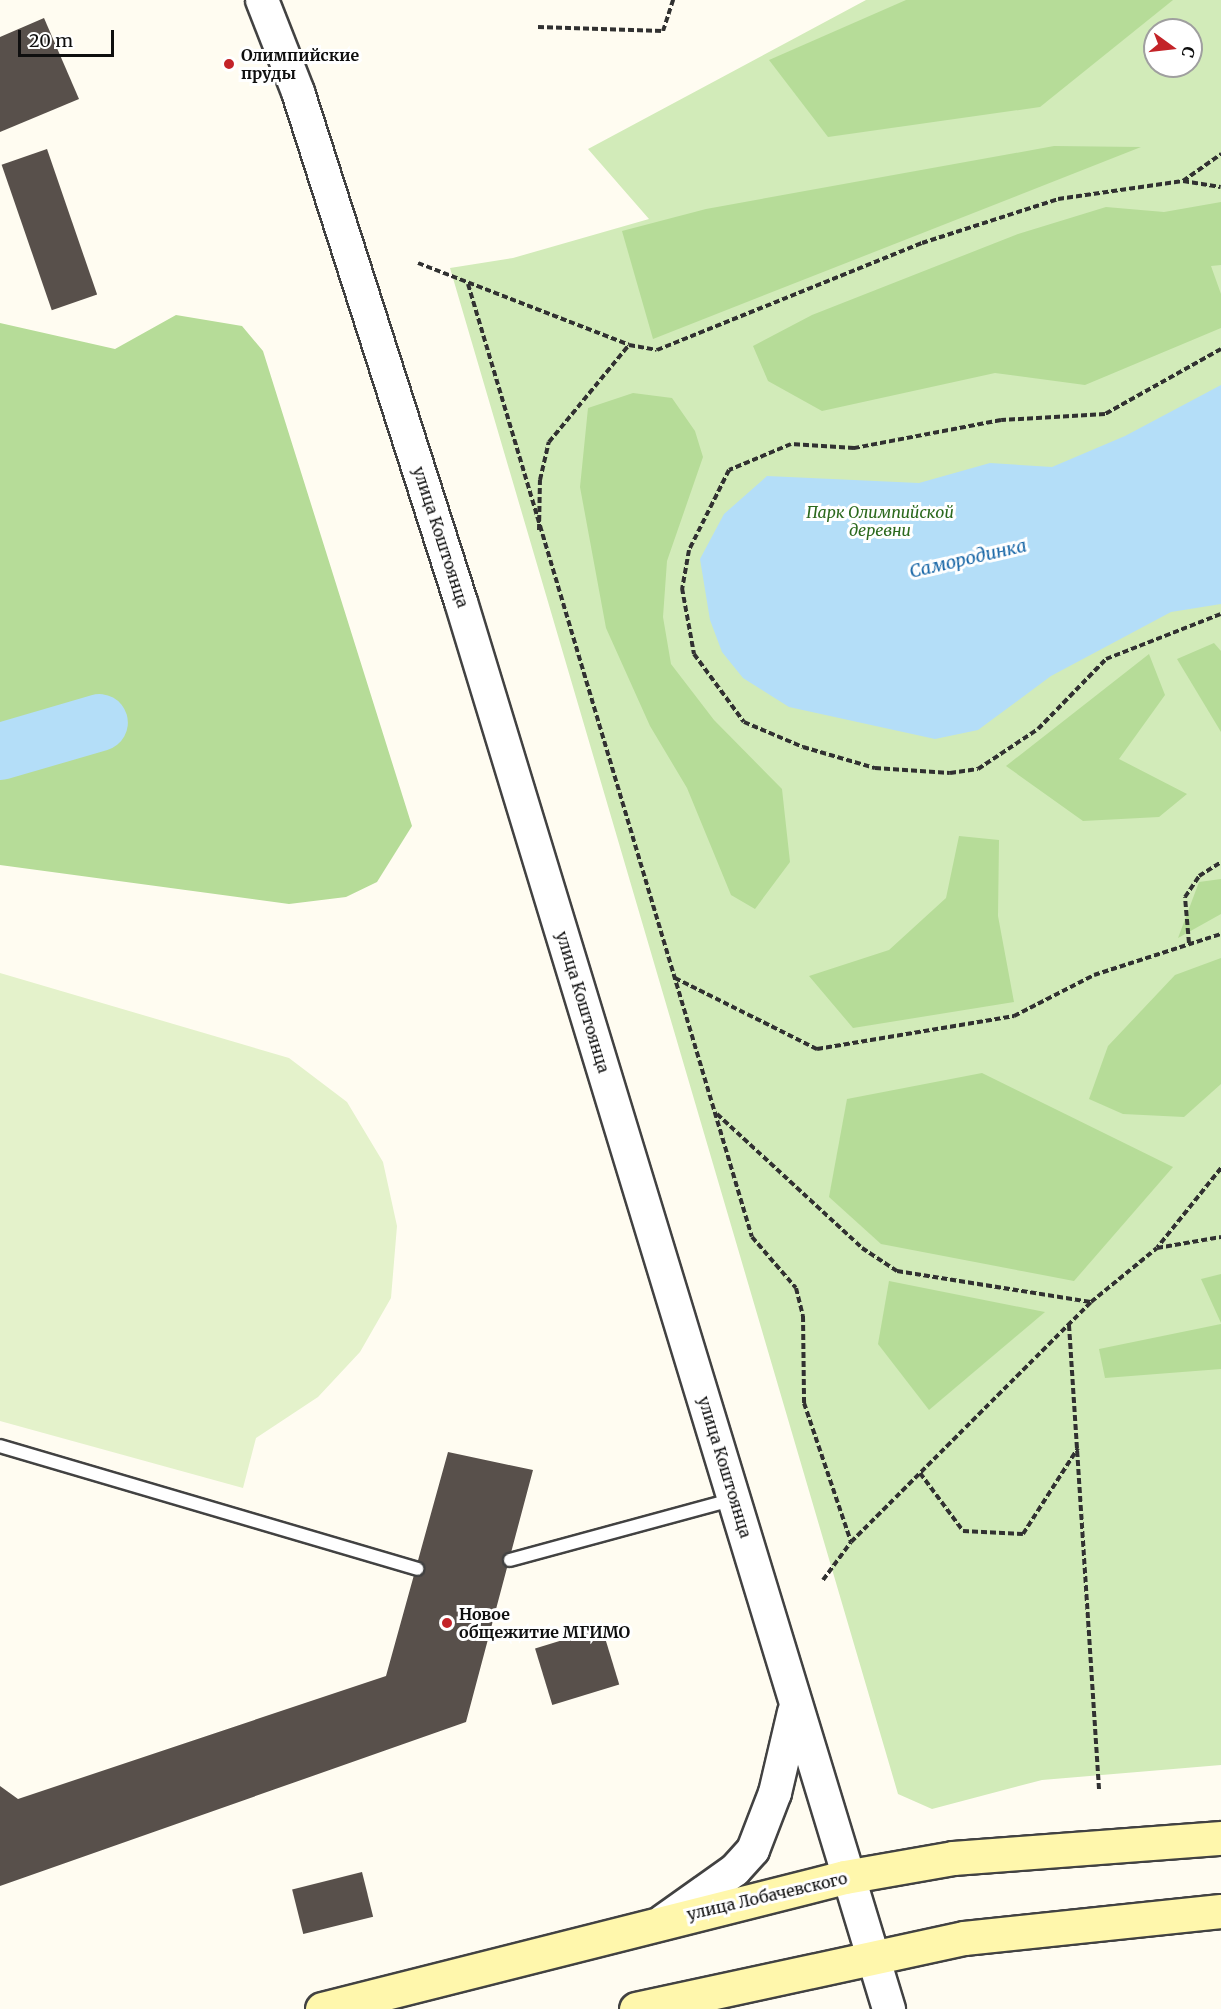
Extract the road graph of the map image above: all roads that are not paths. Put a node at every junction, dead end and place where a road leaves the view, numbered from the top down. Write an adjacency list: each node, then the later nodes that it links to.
1 (262, 0): 3 (street, улица Коштоянца)
2 (0, 1446): 5 (lane)
3 (735, 1498): 4 (lane); 6 (street, улица Коштоянца)
4 (510, 1560)
5 (417, 1569)
6 (795, 1705): 8 (street, улица Коштоянца); 10 (street)
7 (1221, 1838): 8 (main road, улица Лобачевского)
8 (845, 1877): 10 (main road, улица Лобачевского); 11 (street, улица Коштоянца)
9 (1221, 1911): 11 (main road)
10 (663, 1921): 12 (main road, улица Лобачевского)
11 (873, 1955): 13 (main road); 14 (street, улица Коштоянца)
12 (322, 2009)
13 (636, 2009)
14 (889, 2009)

